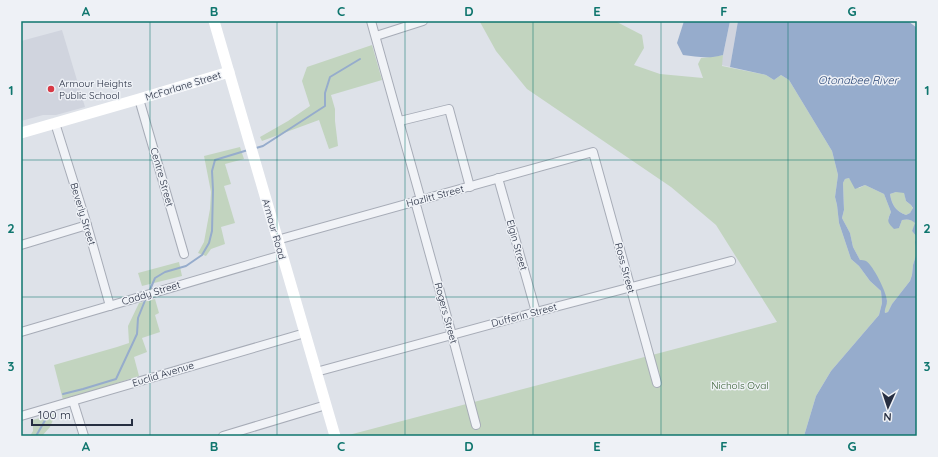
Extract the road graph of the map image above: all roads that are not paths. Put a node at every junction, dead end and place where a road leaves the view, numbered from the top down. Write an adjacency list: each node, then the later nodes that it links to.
1 (214, 21): 5 (main road, Armour Road)
2 (371, 21): 4 (street, Rogers Street)
3 (423, 21): 4 (street)
4 (376, 36): 7 (street, Rogers Street)
5 (229, 72): 6 (main road, McFarlane Street); 15 (main road, Armour Road)
6 (139, 99): 8 (main road, McFarlane Street); 17 (street, Centre Street)
7 (400, 121): 12 (street); 13 (street, Rogers Street)
8 (55, 123): 9 (main road, McFarlane Street); 14 (street, Beverly Street)
9 (21, 133)
10 (593, 152): 11 (street, Hazlitt Street); 20 (street, Ross Street)
11 (498, 178): 12 (street, Hazlitt Street); 22 (street, Elgin Street)
12 (470, 187): 13 (street, Hazlitt Street)
13 (418, 200): 15 (street, Hazlitt Street); 25 (street, Rogers Street)
14 (87, 225): 16 (street); 21 (street, Beverly Street)
15 (277, 240): 18 (main road, Armour Road)
16 (21, 246)
17 (184, 254)
18 (282, 255): 21 (street, Caddy Street); 24 (main road, Armour Road)
19 (732, 261): 20 (street, Dufferin Street)
20 (630, 288): 22 (street, Dufferin Street); 27 (street, Ross Street)
21 (110, 306): 23 (street, Caddy Street)
22 (536, 312): 25 (street, Dufferin Street)
23 (21, 332)
24 (305, 333): 26 (main road, Armour Road); 28 (street, Euclid Avenue)
25 (452, 335): 26 (street, Dufferin Street); 31 (street, Rogers Street)
26 (316, 372): 29 (main road, Armour Road)
27 (657, 383)
28 (74, 401): 30 (street, Euclid Avenue); 32 (street)
29 (326, 405): 33 (street); 34 (main road, Armour Road)
30 (21, 416)
31 (476, 425)
32 (84, 436)
33 (223, 436)
34 (335, 436)

